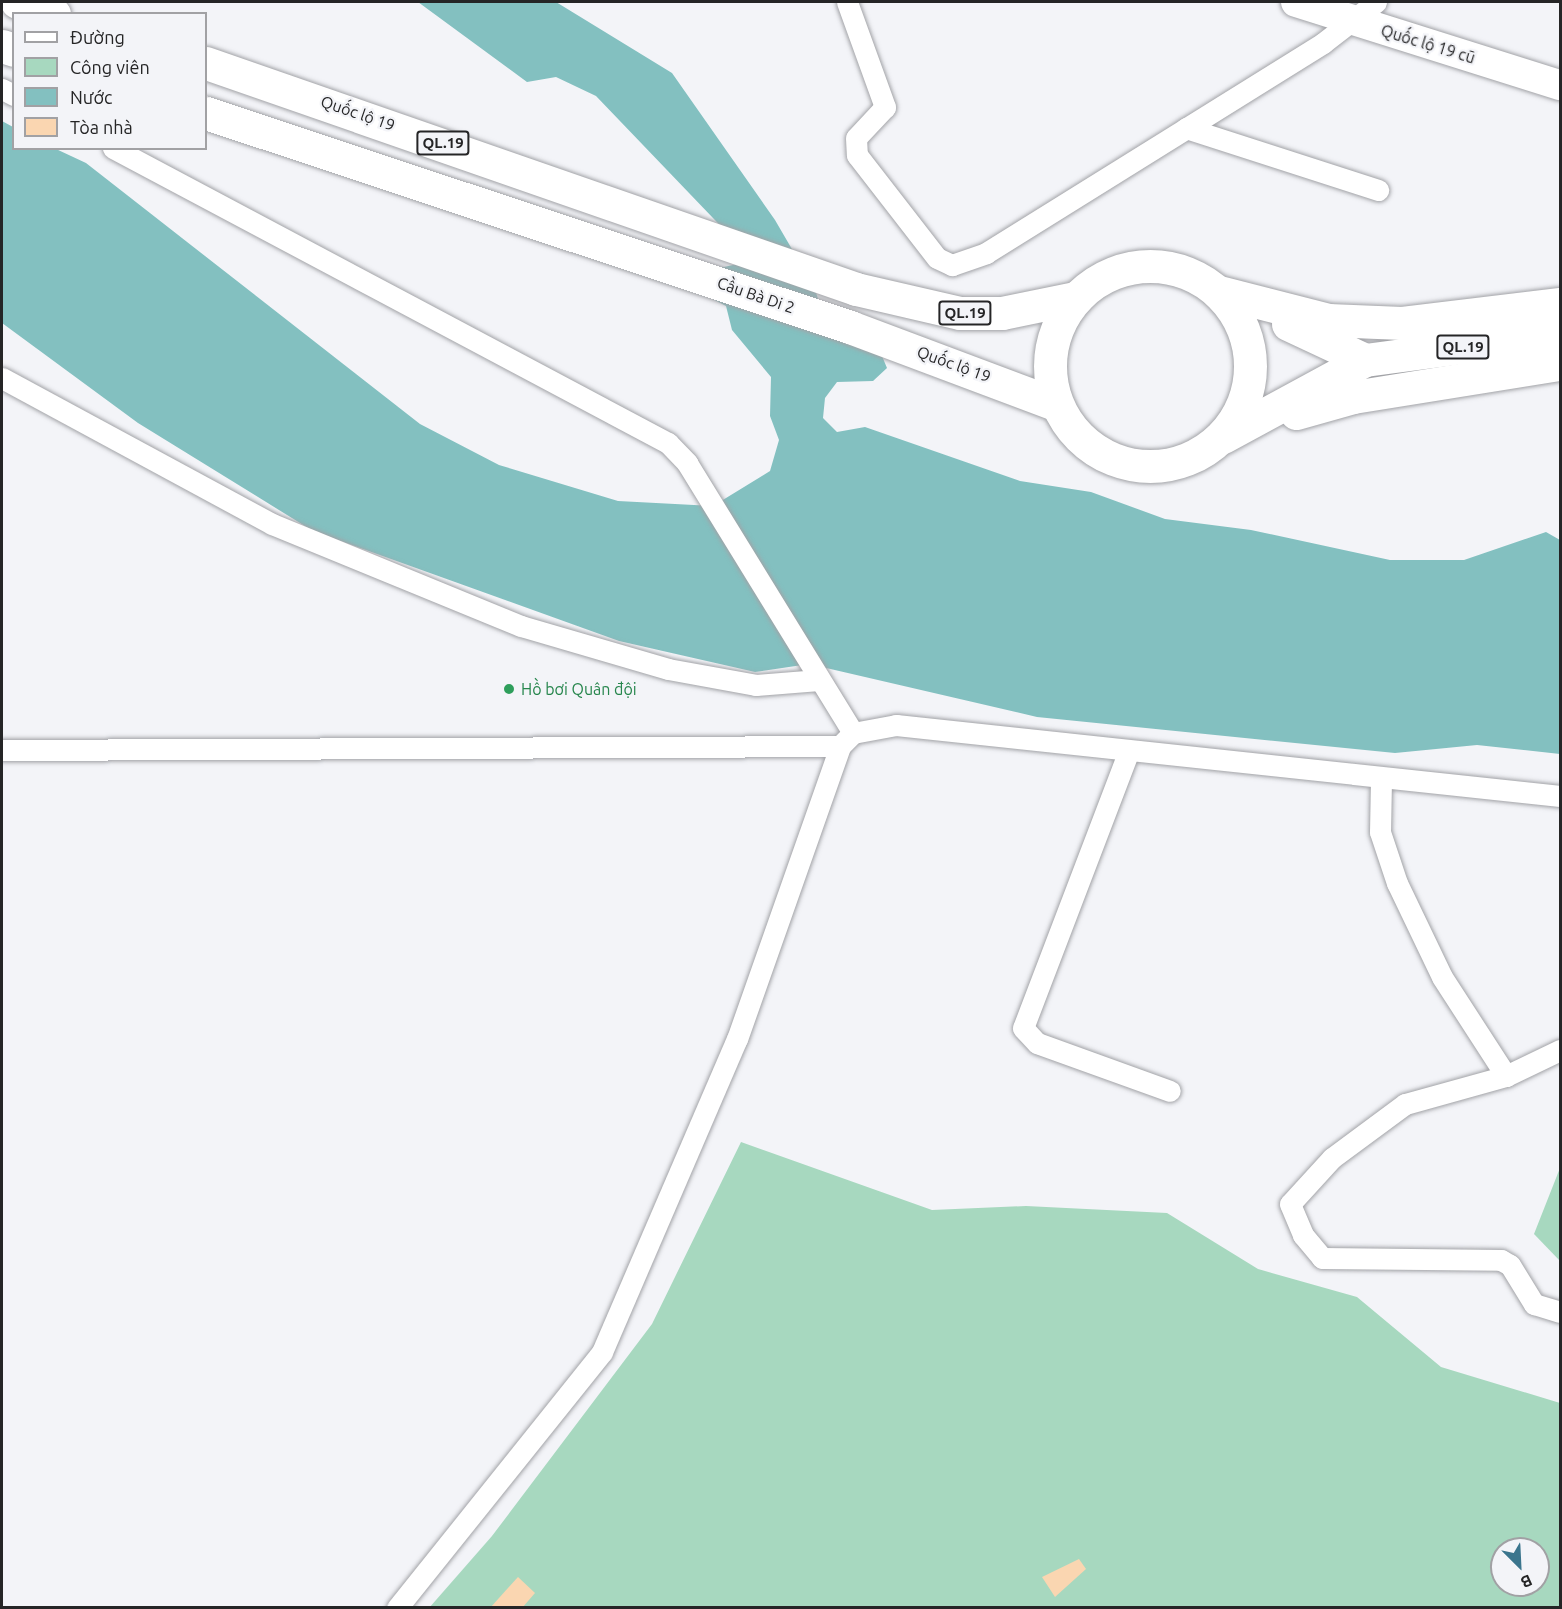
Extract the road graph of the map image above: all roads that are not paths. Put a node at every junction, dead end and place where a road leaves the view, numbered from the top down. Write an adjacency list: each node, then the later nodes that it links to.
1 (17, 2): 5 (highway)
2 (847, 2): 10 (street)
3 (1296, 2): 6 (street, Quốc lộ 19 cũ)
4 (1376, 2): 6 (street)
5 (48, 12)
6 (1353, 21): 8 (street, Quốc lộ 19 cũ); 10 (street)
7 (207, 63): 14 (highway, Quốc lộ 19 / QL.19)
8 (1560, 85)
9 (207, 113): 16 (highway, Cầu Bà Di 2)
10 (1186, 128): 12 (street)
11 (117, 150): 23 (street)
12 (1378, 190)
13 (1219, 292): 14 (highway); 15 (highway); 18 (highway); 22 (highway)
14 (1075, 298): 21 (highway)
15 (1560, 304)
16 (850, 327): 21 (highway, Quốc lộ 19)
17 (1560, 334): 18 (highway, QL.19)
18 (1365, 360): 22 (highway, QL.19)
19 (1560, 364): 22 (highway)
20 (2, 378): 23 (street)
21 (1057, 405): 22 (highway)
22 (1217, 440)
23 (814, 672): 24 (street)
24 (847, 739): 25 (street); 26 (street); 33 (street)
25 (2, 750)
26 (1128, 753): 27 (street); 31 (street)
27 (1381, 780): 28 (street); 30 (street)
28 (1560, 796)
29 (1560, 1050): 30 (street)
30 (1506, 1076): 32 (street)
31 (1170, 1091)
32 (1560, 1312)
33 (397, 1608)

